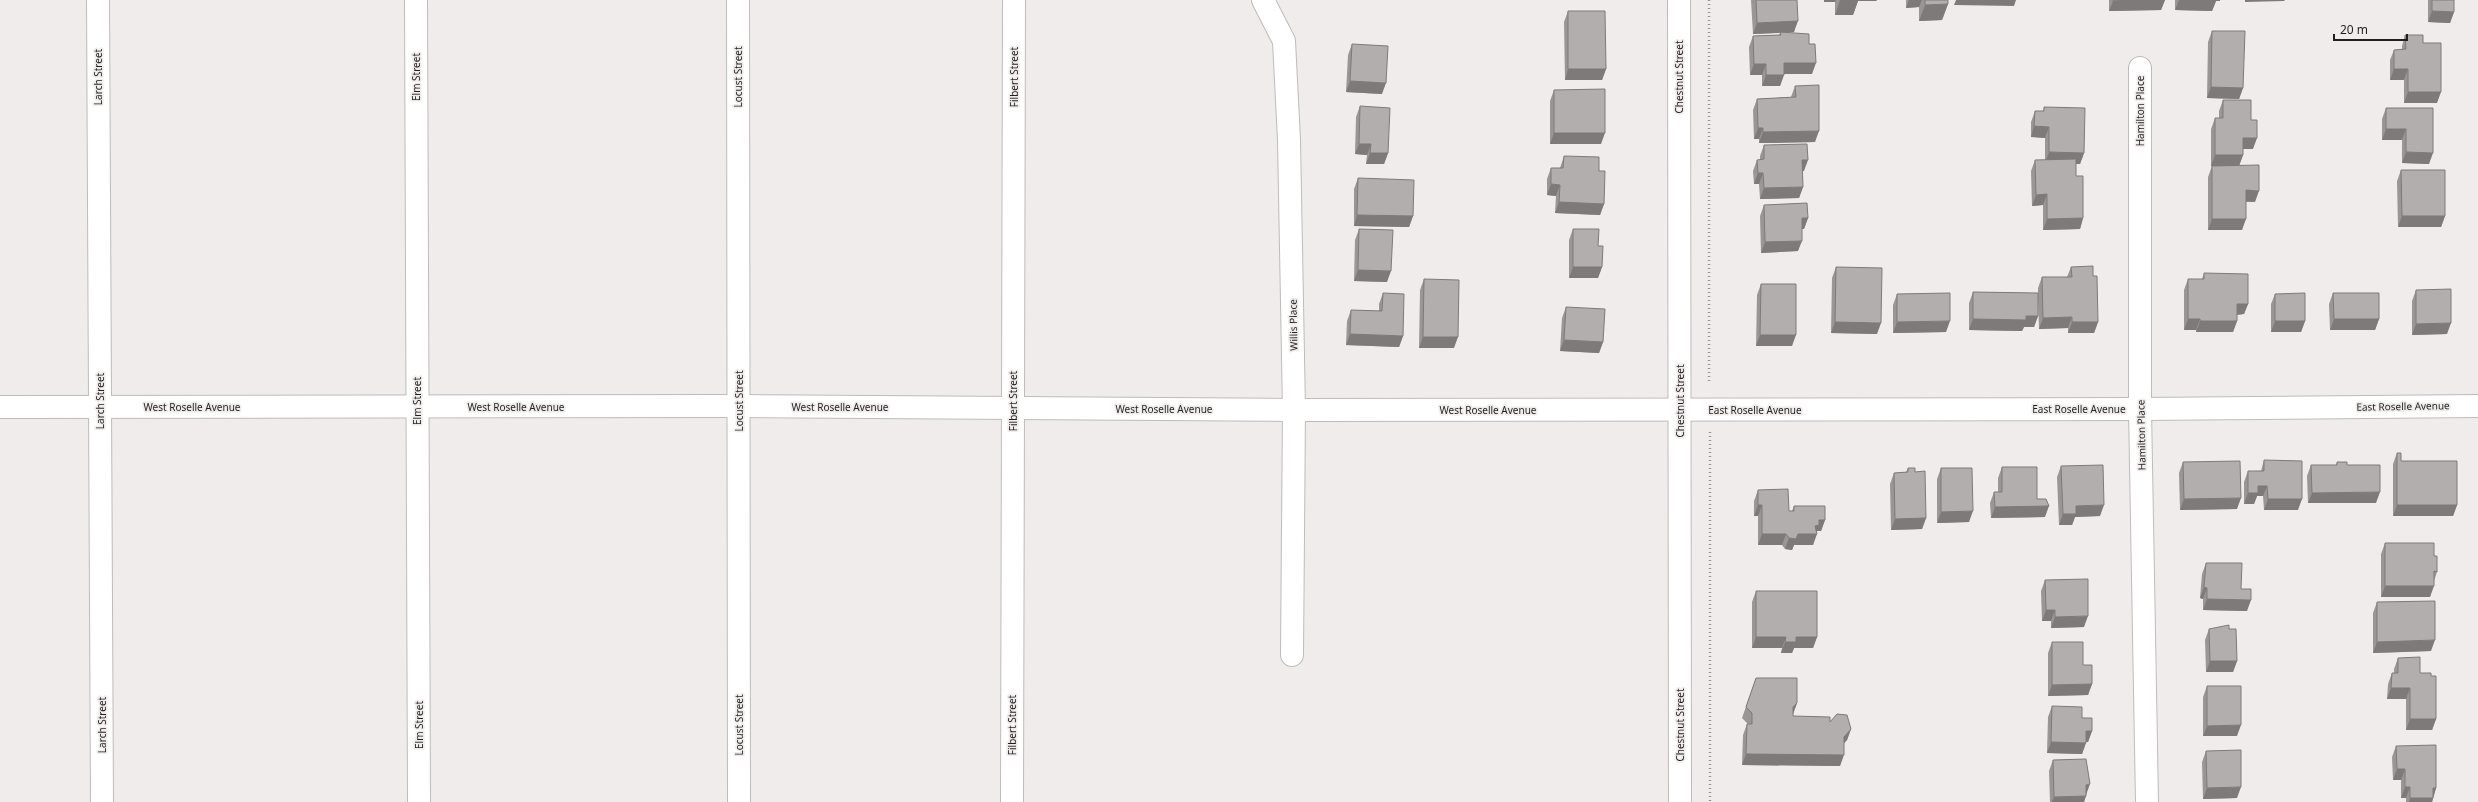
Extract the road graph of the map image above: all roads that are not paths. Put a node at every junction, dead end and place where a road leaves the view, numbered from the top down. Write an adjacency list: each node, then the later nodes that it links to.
1 (98, 0): 10 (street, Larch Street)
2 (416, 0): 11 (street, Elm Street)
3 (738, 0): 8 (street, Locust Street)
4 (1014, 0): 13 (street, Filbert Street)
5 (1263, 0): 15 (street, Willis Place)
6 (1679, 0): 16 (street, Chestnut Street)
7 (2140, 68): 14 (street, Hamilton Place)
8 (739, 406): 11 (street, West Roselle Avenue); 13 (street, West Roselle Avenue); 20 (street, Locust Street)
9 (2478, 406): 14 (street, East Roselle Avenue)
10 (100, 407): 11 (street, West Roselle Avenue); 12 (street, West Roselle Avenue); 18 (street, Larch Street)
11 (417, 407): 19 (street, Elm Street)
12 (0, 408)
13 (1013, 408): 15 (street, West Roselle Avenue); 21 (street, Filbert Street)
14 (2140, 409): 16 (street, East Roselle Avenue); 23 (street, Hamilton Place)
15 (1294, 410): 16 (street, West Roselle Avenue); 17 (street, Willis Place)
16 (1680, 410): 22 (street, Chestnut Street)
17 (1292, 655)
18 (102, 802)
19 (419, 802)
20 (739, 802)
21 (1012, 802)
22 (1680, 802)
23 (2147, 802)

